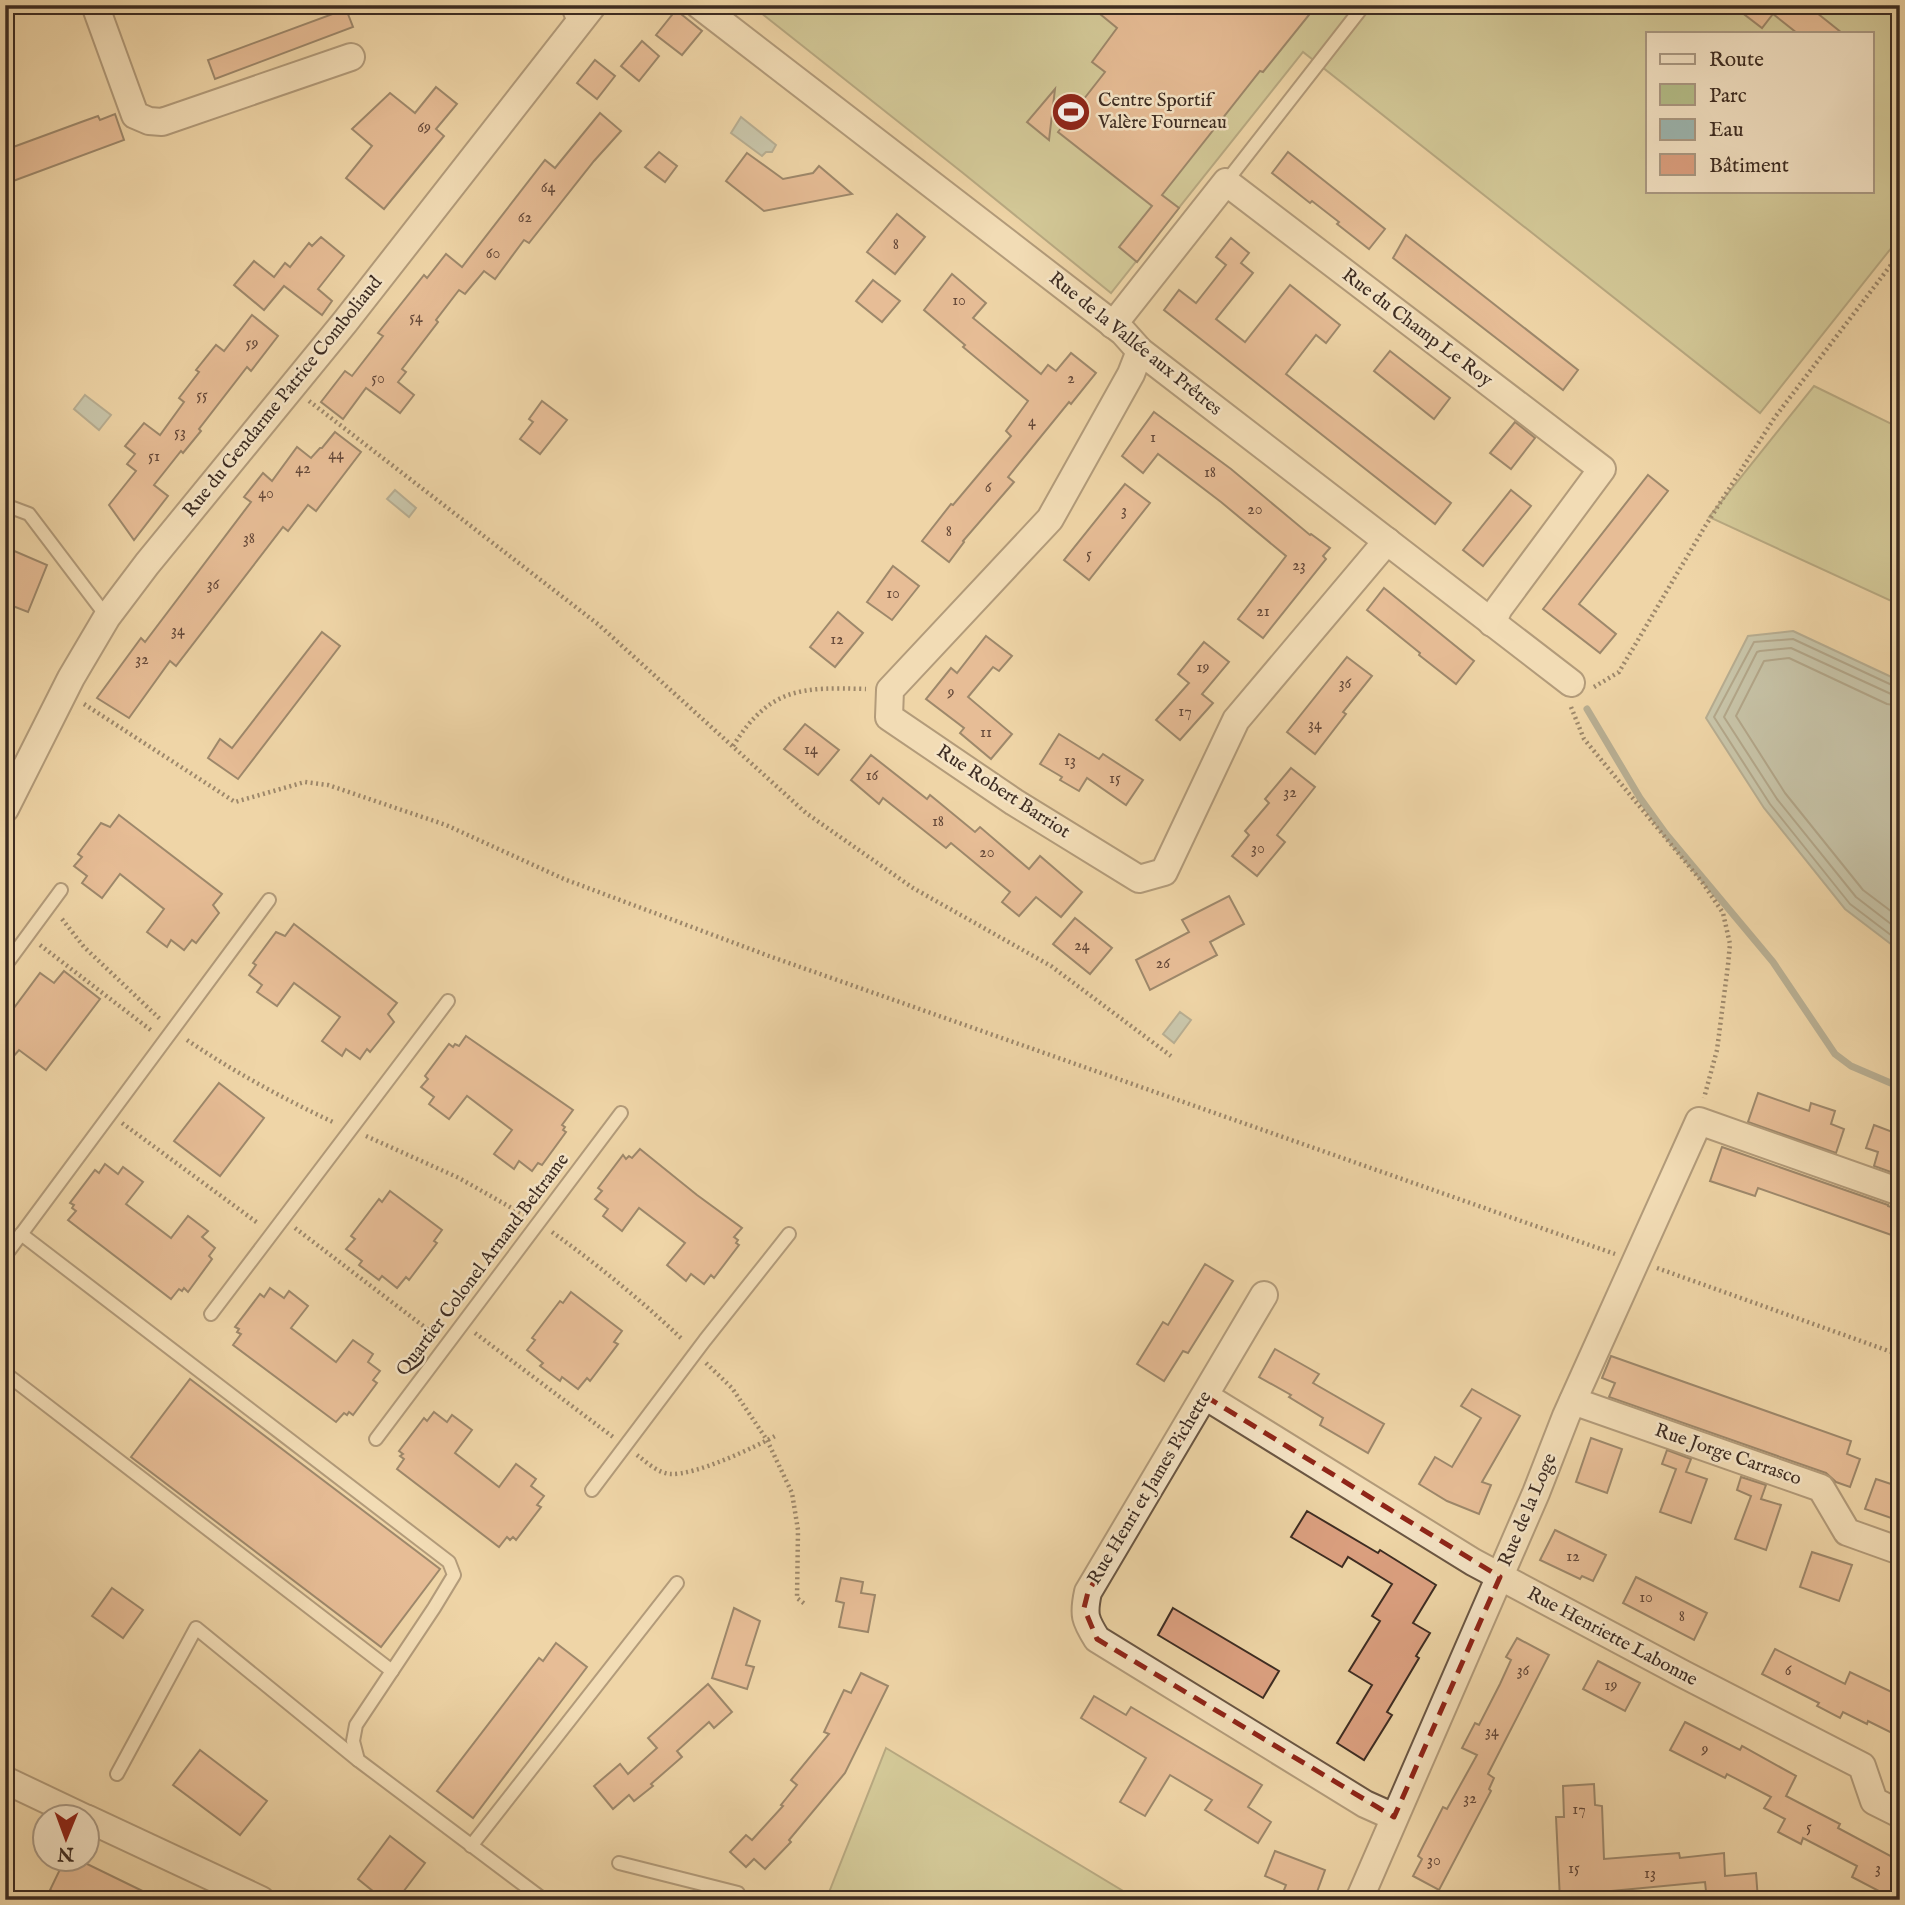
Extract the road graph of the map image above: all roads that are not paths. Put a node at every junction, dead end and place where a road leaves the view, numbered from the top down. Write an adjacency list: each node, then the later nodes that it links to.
1 (96, 5): 5 (street)
2 (699, 5): 7 (street, Rue de la Vallée aux Prêtres)
3 (1364, 5): 6 (lane)
4 (580, 11): 11 (street, Rue du Gendarme Patrice Comboliaud)
5 (351, 57)
6 (1226, 182): 7 (street); 12 (street, Rue du Champ Le Roy)
7 (1113, 325): 8 (street, Rue de la Vallée aux Prêtres)
8 (1140, 351): 10 (street, Rue de la Vallée aux Prêtres); 10 (street, Rue Robert Barriot)
9 (5, 505): 11 (lane)
10 (1387, 541): 12 (street, Rue de la Vallée aux Prêtres)
11 (107, 617): 14 (street, Rue du Gendarme Patrice Comboliaud)
12 (1492, 623): 13 (street, Rue de la Vallée aux Prêtres)
13 (1571, 683)
14 (5, 809)
15 (61, 890): 17 (lane)
16 (270, 900): 21 (lane)
17 (5, 966)
18 (448, 1000): 25 (lane)
19 (621, 1113): 29 (lane, Quartier Colonel Arnaud Beltrame)
20 (1900, 1192): 28 (street, Rue de la Loge)
21 (21, 1234): 23 (lane); 34 (lane)
22 (789, 1234): 30 (lane)
23 (5, 1256)
24 (1264, 1295): 27 (street, Rue Henri et James Pichette)
25 (211, 1314)
26 (5, 1373): 34 (lane)
27 (1205, 1396): 32 (street, Rue Henriette Labonne); 40 (street, Rue Henri et James Pichette)
28 (1573, 1401): 31 (street, Rue Jorge Carrasco); 32 (street, Rue de la Loge)
29 (376, 1439)
30 (592, 1490)
31 (1900, 1551)
32 (1500, 1577): 39 (street, Rue Henriette Labonne); 40 (street, Rue de la Loge)
33 (677, 1583): 42 (lane)
34 (392, 1671): 35 (lane)
35 (358, 1760): 36 (lane); 42 (lane)
36 (117, 1774)
37 (5, 1780): 38 (street)
38 (56, 1804)
39 (1900, 1814)
40 (1394, 1818): 47 (street, Rue de la Loge)
41 (102, 1825): 45 (street)
42 (471, 1846): 46 (lane)
43 (619, 1863): 44 (lane)
44 (738, 1893)
45 (261, 1900)
46 (544, 1900)
47 (1359, 1900)

